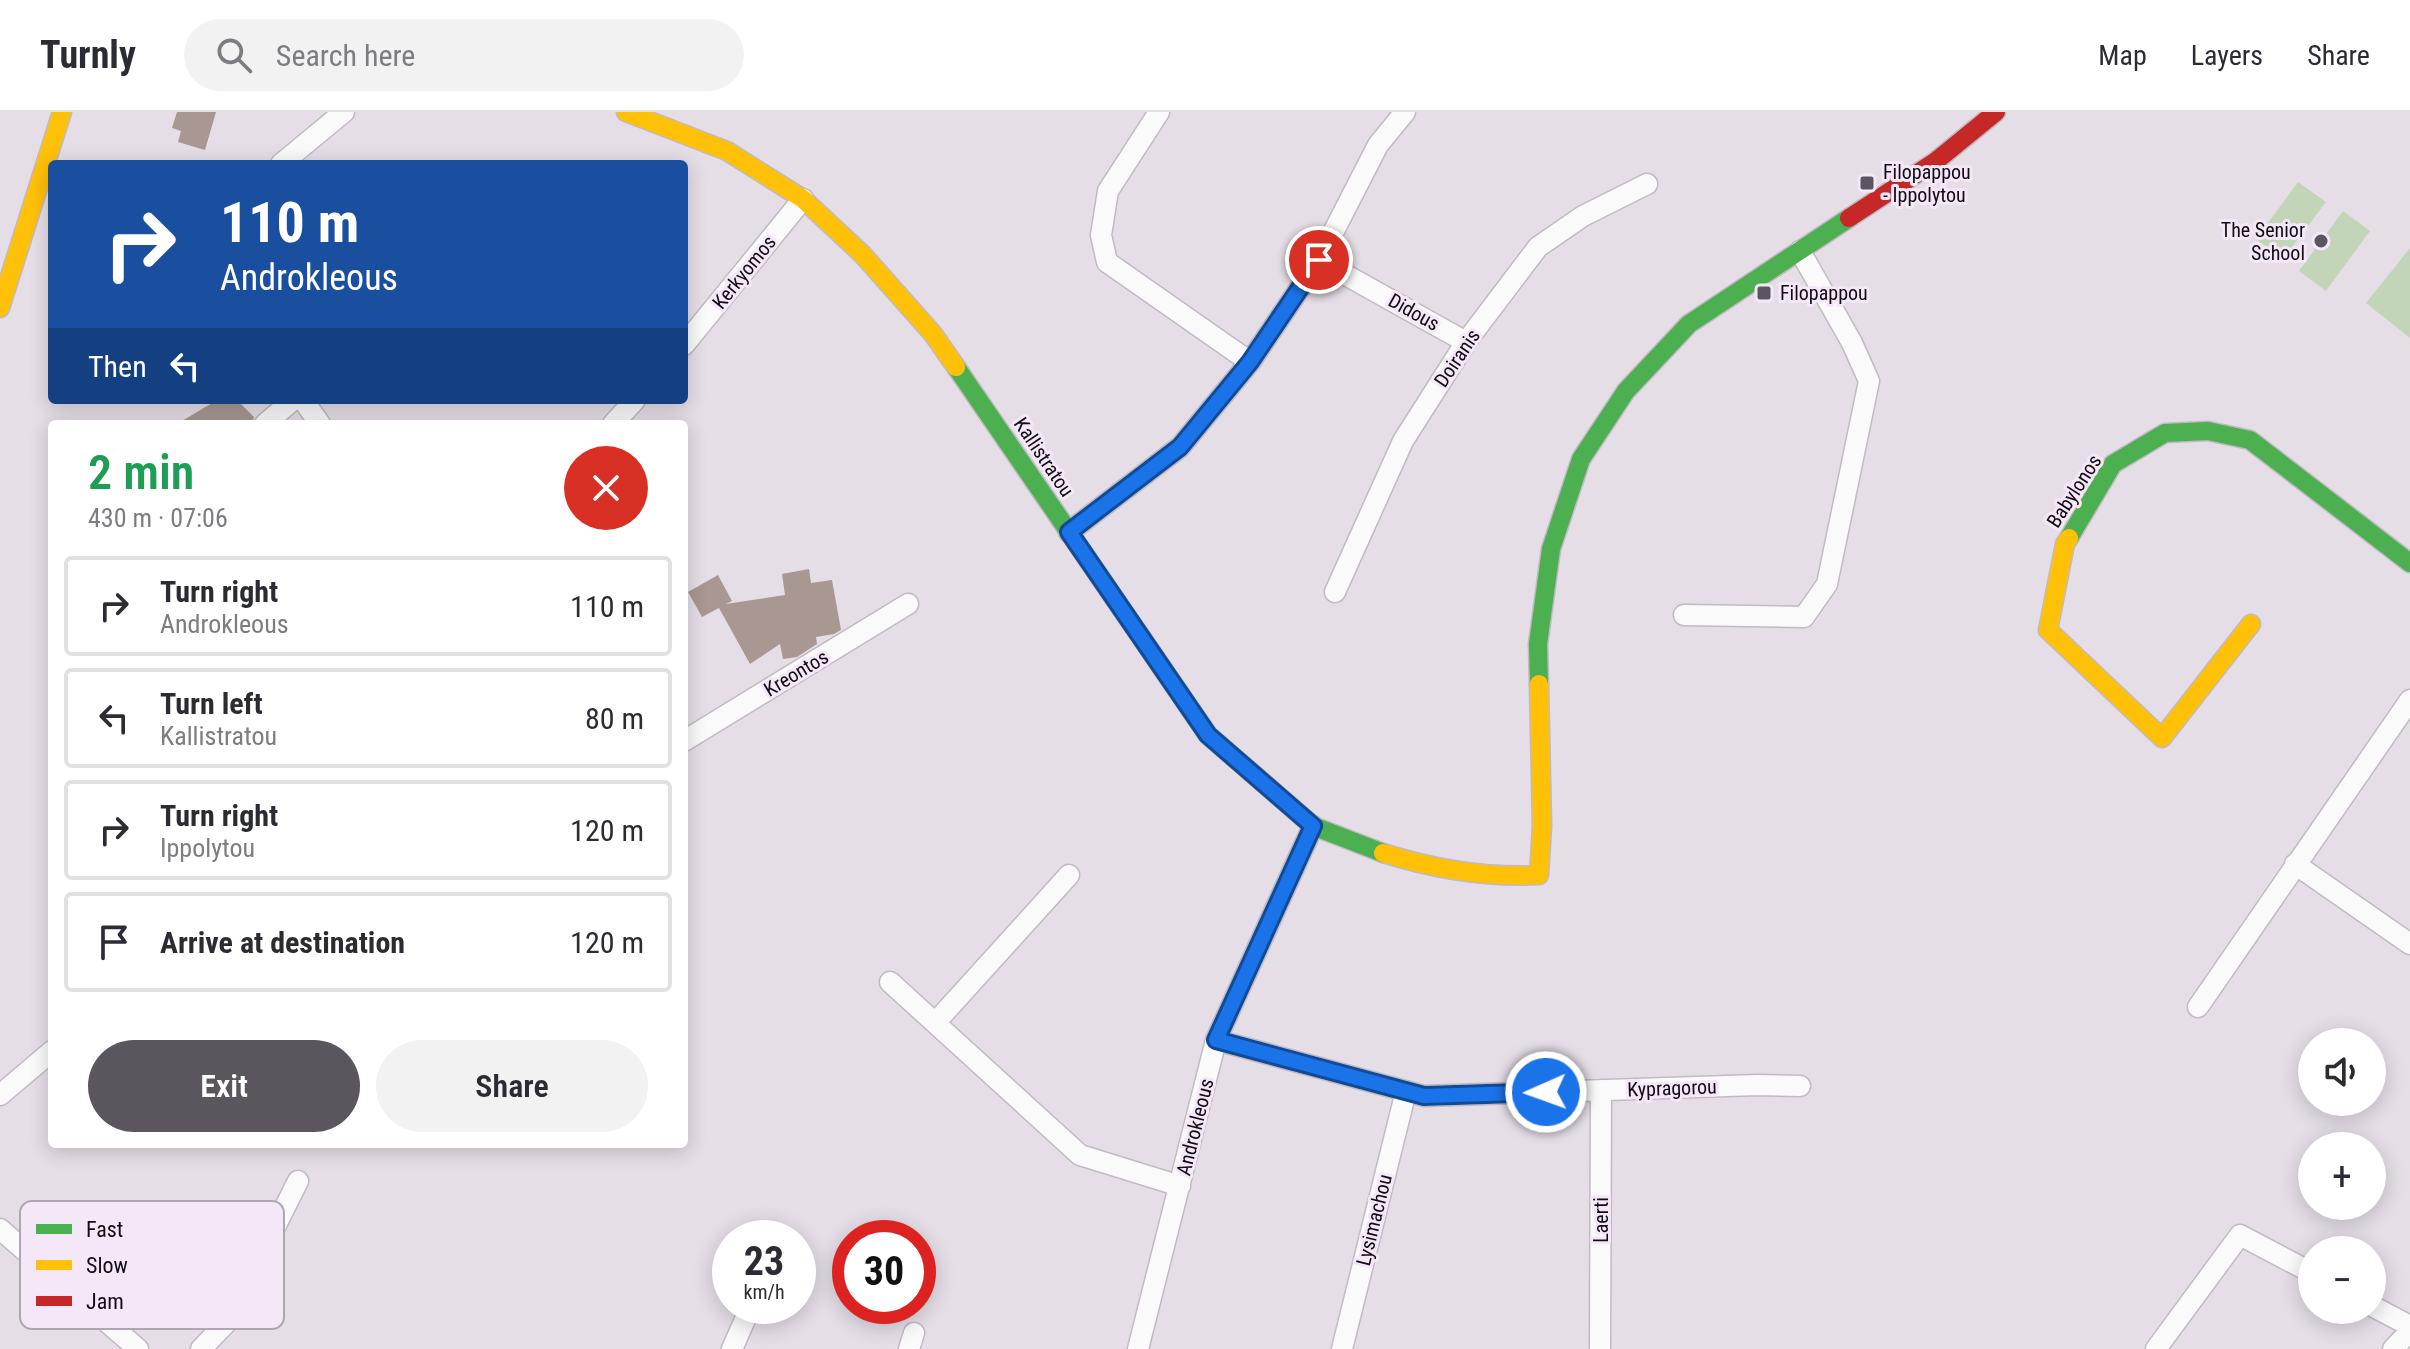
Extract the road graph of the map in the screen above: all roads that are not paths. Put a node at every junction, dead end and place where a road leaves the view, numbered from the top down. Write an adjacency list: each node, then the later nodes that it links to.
1 (62, 112): 12 (street)
2 (344, 112): 7 (street)
3 (626, 112): 9 (street, Kallistratou)
4 (1159, 112): 15 (street)
5 (1405, 112): 11 (street)
6 (1983, 116): 10 (street)
7 (286, 160)
8 (1647, 184): 14 (street, Doiranis)
9 (803, 199): 13 (street, Kerkyomos); 20 (street, Kallistratou)
10 (1800, 251): 24 (street); 28 (street, Kallistratou)
11 (1319, 260): 14 (street, Didous); 15 (street)
12 (0, 308)
13 (688, 340)
14 (1466, 342): 22 (street, Doiranis)
15 (1250, 362): 20 (street)
16 (288, 404): 18 (street)
17 (631, 404): 19 (street)
18 (270, 420)
19 (617, 420)
20 (1069, 532): 28 (street, Kallistratou)
21 (2410, 563): 25 (street, Babylonos)
22 (1335, 592)
23 (908, 604): 27 (street, Kreontos)
24 (1684, 615)
25 (2251, 624)
26 (2410, 700): 29 (street)
27 (688, 739)
28 (1313, 826): 35 (street, Androkleous)
29 (2295, 864): 31 (street); 33 (street)
30 (1069, 875): 34 (street)
31 (2410, 944)
32 (890, 982): 34 (street)
33 (2198, 1007)
34 (935, 1023): 42 (street)
35 (1216, 1040): 39 (street, Kypragorou); 42 (street, Androkleous)
36 (48, 1054): 40 (street)
37 (1800, 1086): 38 (street, Kypragorou)
38 (1601, 1090): 39 (street, Kypragorou); 57 (street, Laerti)
39 (1406, 1091): 56 (street, Lysimachou)
40 (0, 1095)
41 (298, 1181): 43 (street)
42 (1180, 1186): 55 (street, Androkleous)
43 (284, 1209)
44 (0, 1229): 45 (street)
45 (20, 1246)
46 (2298, 1266): 58 (street)
47 (2386, 1314): 51 (street)
48 (743, 1324): 54 (street)
49 (115, 1329): 52 (street)
50 (220, 1329): 53 (street)
51 (2410, 1329): 59 (street)
52 (138, 1349)
53 (201, 1349)
54 (732, 1349)
55 (1138, 1349)
56 (1342, 1349)
57 (1600, 1349)
58 (2156, 1349)
59 (2393, 1349)

